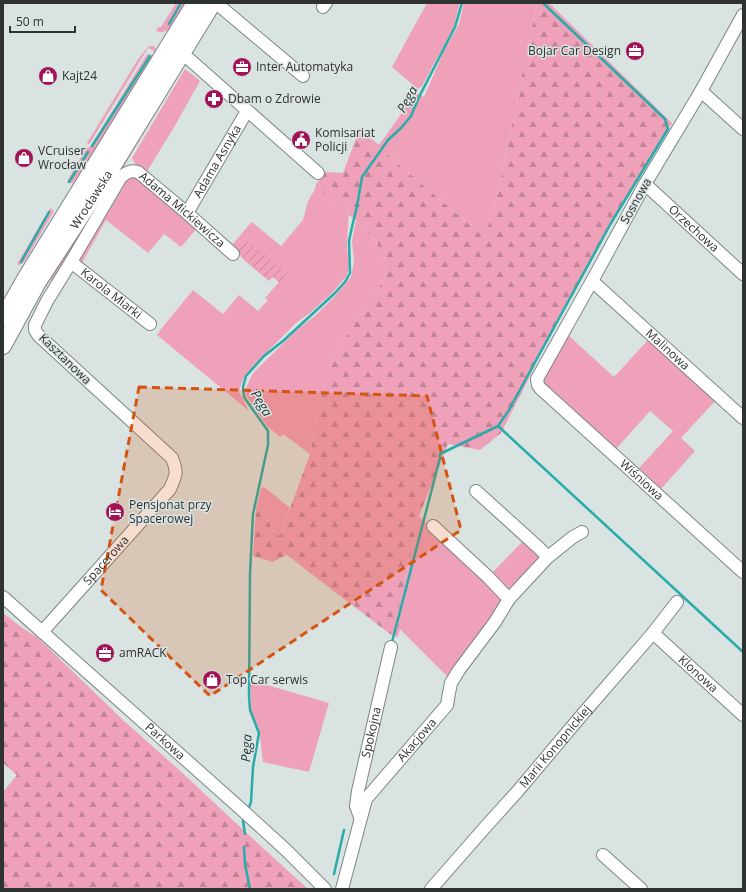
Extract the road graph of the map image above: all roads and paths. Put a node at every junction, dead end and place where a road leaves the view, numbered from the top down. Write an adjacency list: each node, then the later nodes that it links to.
1 (195, 3): 4 (main road, Wrocławska)
2 (215, 3): 4 (main road, Wrocławska); 5 (street, Wrocławska)
3 (743, 15): 6 (street, Sosnowa)
4 (175, 51): 7 (street); 17 (main road, Wrocławska); 19 (main road, Wrocławska)
5 (303, 76)
6 (701, 91): 8 (street); 11 (street, Sosnowa)
7 (247, 111): 10 (street); 12 (street, Adama Asnyka)
8 (743, 129)
9 (129, 172): 12 (street, Adama Mickiewicza); 14 (street, Kasztanowa)
10 (318, 173)
11 (644, 184): 15 (street, Orzechowa); 16 (street, Sosnowa)
12 (187, 213): 13 (street, Adama Mickiewicza)
13 (233, 254)
14 (71, 262): 18 (street, Karola Miarki); 22 (street, Kasztanowa)
15 (743, 274)
16 (592, 281): 20 (street, Sosnowa); 21 (street, Malinowa)
17 (3, 318)
18 (150, 324)
19 (3, 346)
20 (540, 388): 27 (street, Wiśniowa)
21 (743, 418)
22 (170, 489): 31 (street, Spacerowa)
23 (476, 491): 26 (street)
24 (433, 526): 29 (street)
25 (582, 532): 26 (street, Akacjowa)
26 (548, 557): 29 (street, Akacjowa)
27 (743, 572)
28 (3, 597): 31 (street, Parkowa)
29 (509, 600): 35 (street, Akacjowa)
30 (677, 602): 32 (street, Marii Konopnickiej)
31 (42, 632): 37 (street, Parkowa)
32 (653, 633): 34 (street, Klonowa); 39 (street, Marii Konopnickiej)
33 (391, 646): 35 (street, Spokojna)
34 (743, 715)
35 (360, 819): 38 (street, Akacjowa)
36 (603, 855): 40 (street)
37 (325, 889)
38 (342, 889)
39 (430, 889)
40 (641, 889)

